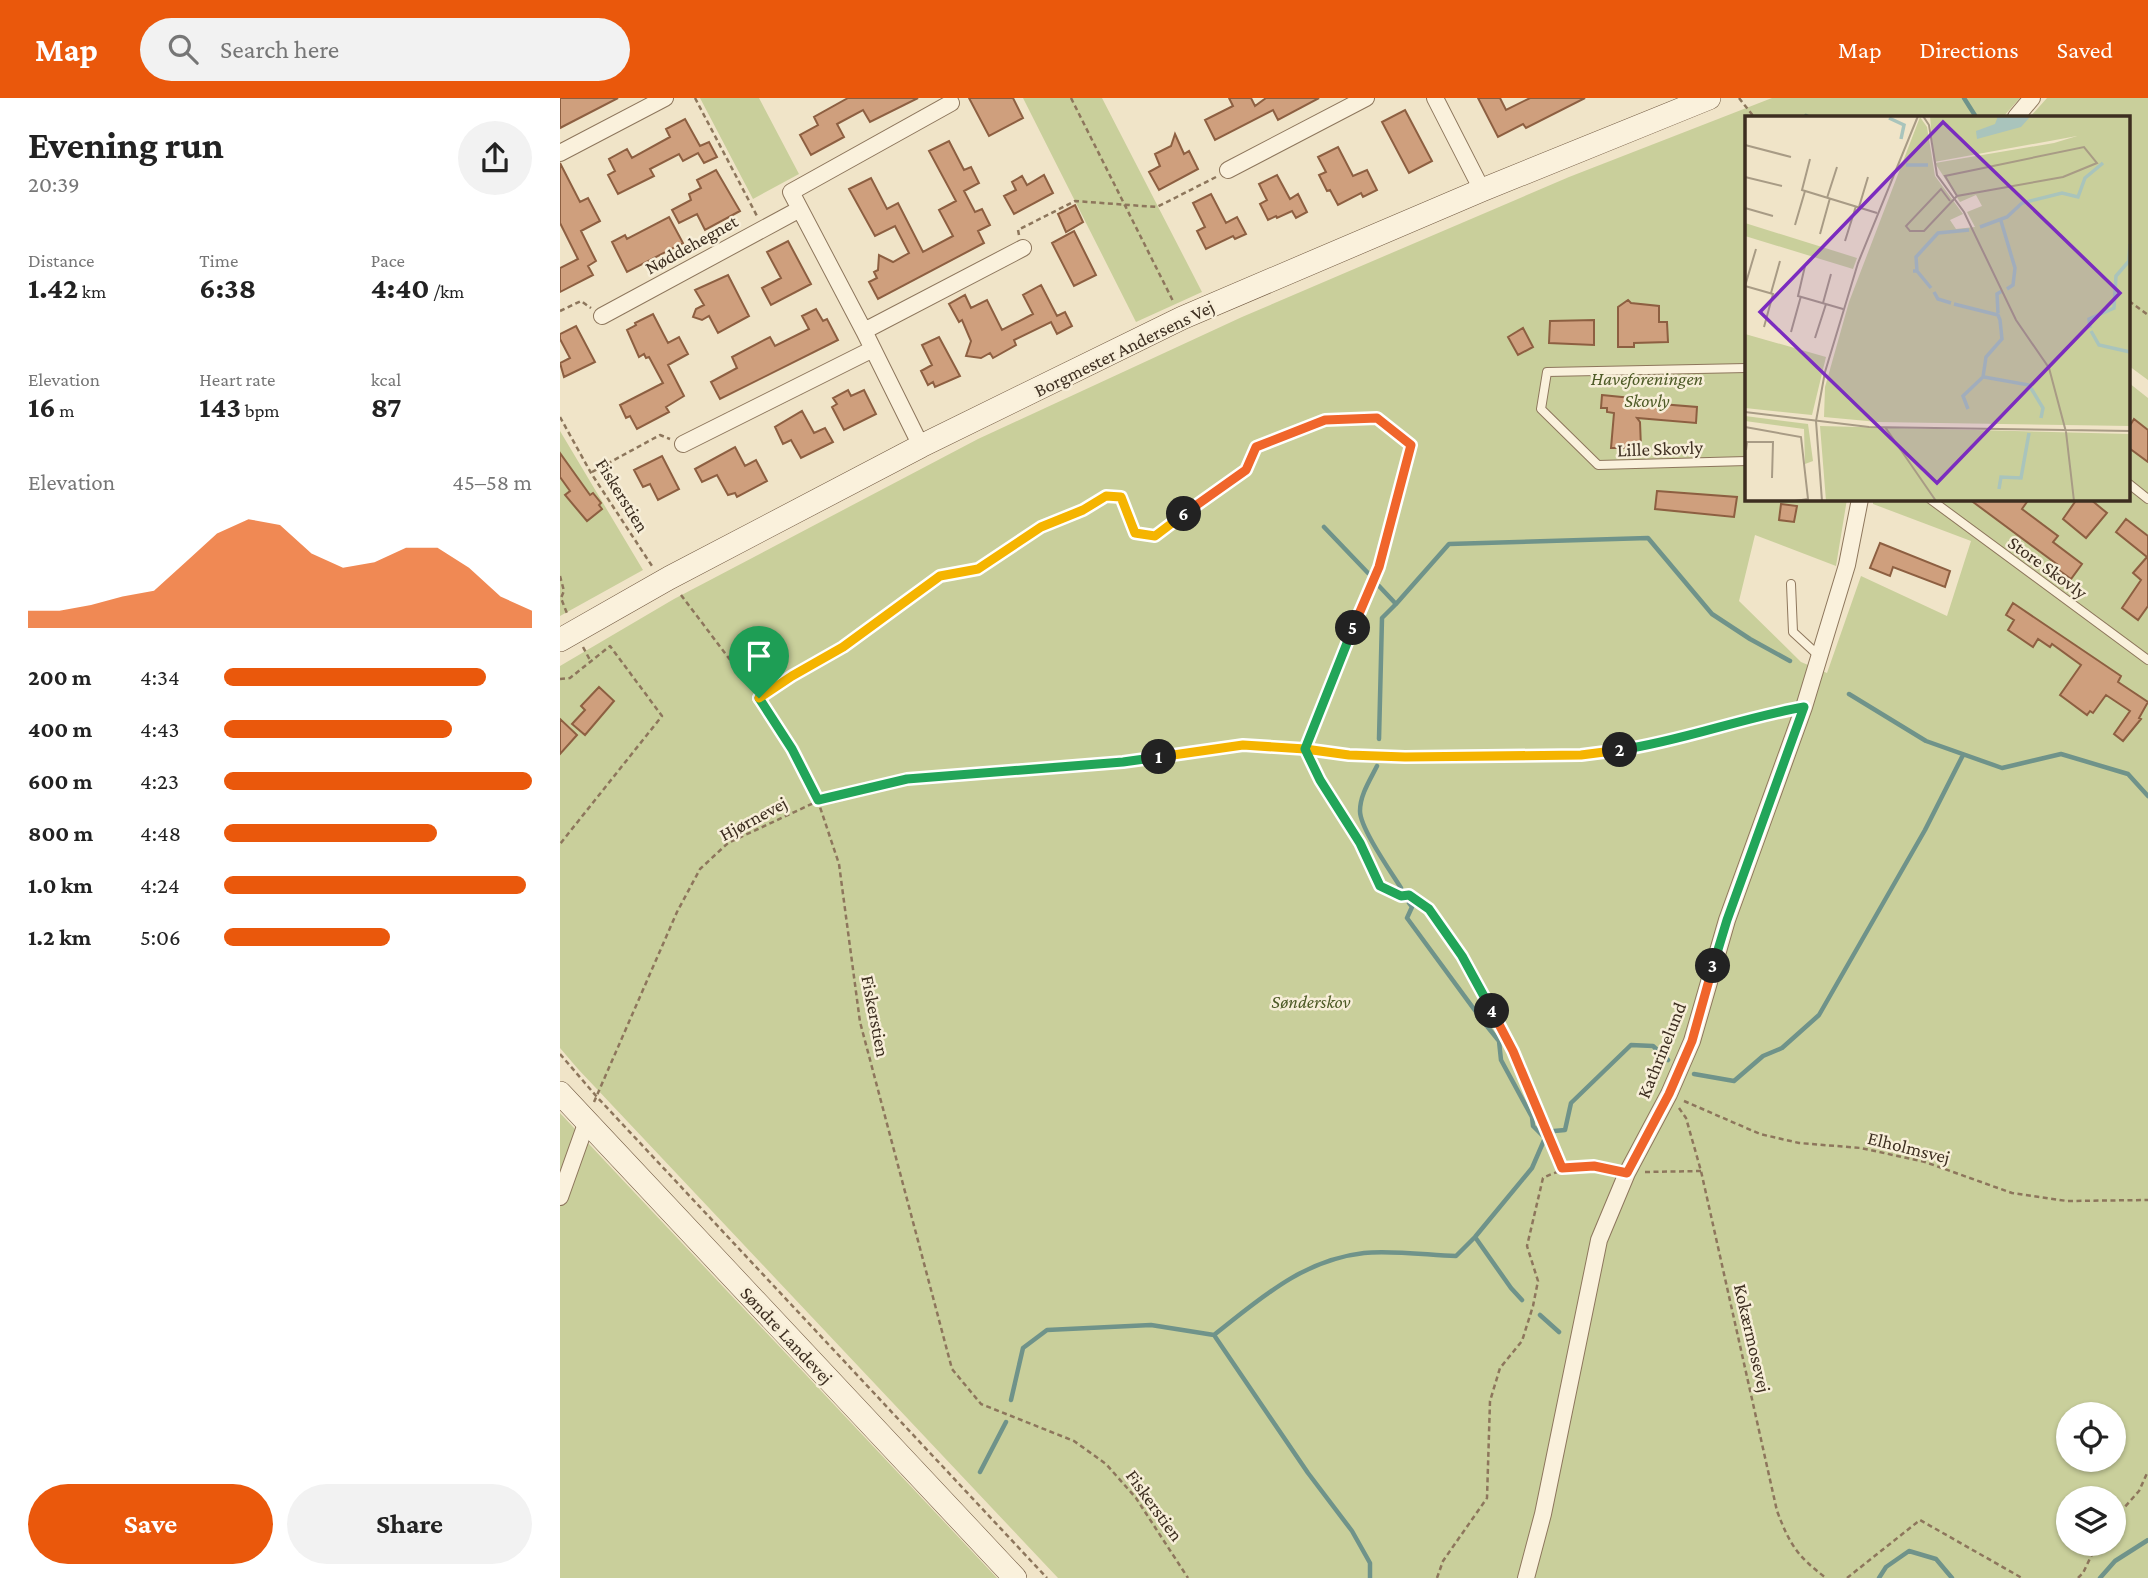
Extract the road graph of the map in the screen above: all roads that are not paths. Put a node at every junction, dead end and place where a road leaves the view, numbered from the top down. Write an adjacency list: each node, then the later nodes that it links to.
1 (665, 98): 8 (street)
2 (1366, 98): 9 (street)
3 (1435, 98): 10 (street)
4 (1709, 98): 10 (street, Borgmester Andersens Vej)
5 (2032, 98): 7 (street)
6 (951, 103): 11 (street)
7 (2017, 116)
8 (560, 153)
9 (1228, 170)
10 (1482, 190): 18 (street, Borgmester Andersens Vej)
11 (800, 209): 13 (street, Nøddehegnet); 14 (street)
12 (1023, 248): 14 (street)
13 (602, 316)
14 (864, 331): 15 (street)
15 (873, 349): 17 (street); 18 (street)
16 (1745, 368): 19 (lane, Lille Skovly)
17 (683, 444)
18 (921, 446): 25 (street, Borgmester Andersens Vej)
19 (1745, 461)
20 (2130, 485): 21 (lane)
21 (2148, 499)
22 (1860, 500): 26 (street, Kathrinelund)
23 (1931, 500): 27 (lane, Store Skovly)
24 (1791, 584): 26 (lane)
25 (567, 636)
26 (1819, 656): 32 (street, Kathrinelund)
27 (2148, 660)
28 (560, 1093): 29 (street, Søndre Landevej)
29 (587, 1121): 30 (street); 31 (street, Søndre Landevej)
30 (560, 1197)
31 (1015, 1578)
32 (1526, 1578)

